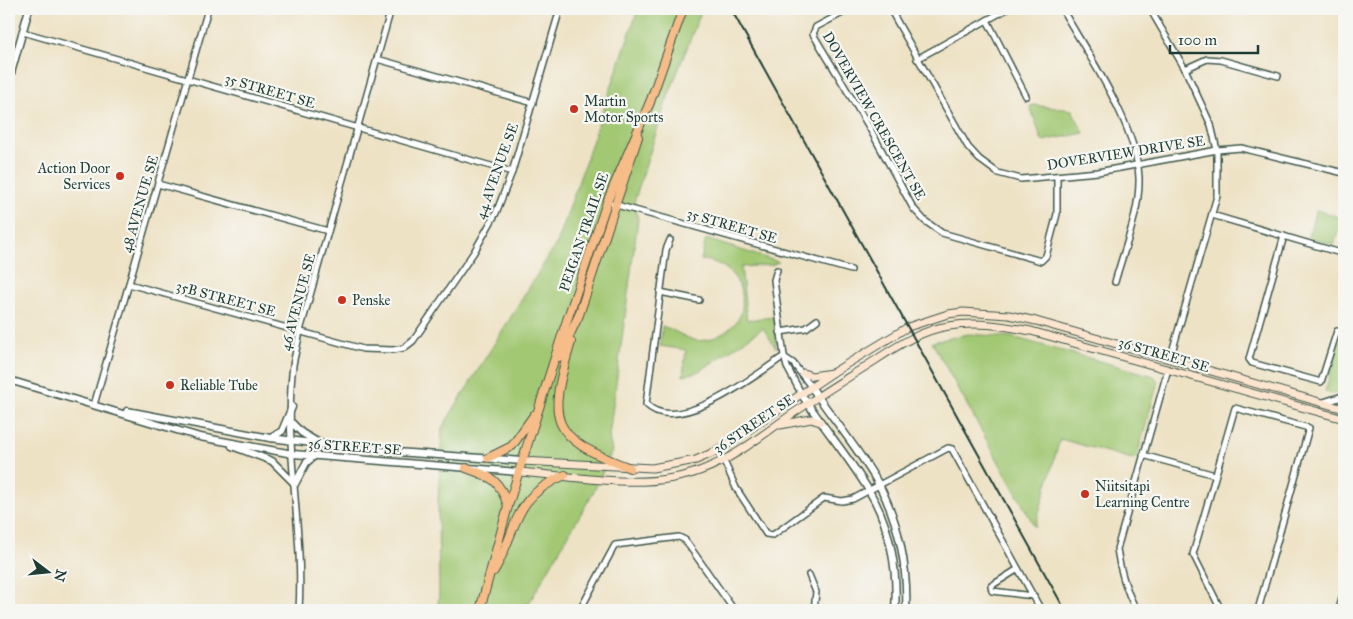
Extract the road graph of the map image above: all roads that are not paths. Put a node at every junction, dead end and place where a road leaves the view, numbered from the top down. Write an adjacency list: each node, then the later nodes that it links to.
1 (29, 9): 12 (street)
2 (208, 9): 17 (street, 48 AVENUE SE)
3 (391, 9): 13 (street, 46 AVENUE SE)
4 (560, 9): 21 (street, 44 AVENUE SE)
5 (683, 9): 20 (main road, PEIGAN TRAIL SE)
6 (850, 9): 27 (street, DOVERVIEW CRESCENT SE)
7 (890, 9): 14 (street, DOVERVIEW DRIVE SE)
8 (1007, 9): 11 (street)
9 (1062, 9): 24 (street)
10 (1150, 9): 15 (street)
11 (987, 20): 14 (street); 19 (street)
12 (23, 32): 17 (street, 35 STREET SE); 18 (street)
13 (377, 59): 21 (street); 22 (street, 46 AVENUE SE)
14 (917, 59): 27 (street, DOVERVIEW DRIVE SE)
15 (1185, 69): 16 (street); 23 (street)
16 (1278, 76)
17 (188, 79): 22 (street, 35 STREET SE); 28 (street, 48 AVENUE SE)
18 (9, 80)
19 (1026, 96)
20 (650, 102): 29 (main road, PEIGAN TRAIL SE); 30 (main road, PEIGAN TRAIL SE)
21 (533, 103): 25 (street, 44 AVENUE SE)
22 (357, 128): 25 (street, 35 STREET SE); 32 (street, 46 AVENUE SE)
23 (1217, 150): 24 (street, DOVERVIEW DRIVE SE); 26 (street, DOVERVIEW DRIVE SE); 31 (street)
24 (1137, 166): 27 (street, DOVERVIEW DRIVE SE); 38 (street)
25 (512, 172): 47 (street, 44 AVENUE SE)
26 (1344, 173)
27 (1057, 177)
28 (158, 184): 32 (street); 39 (street, 48 AVENUE SE)
29 (606, 202): 30 (street, 35 STREET SE); 53 (main road, PEIGAN TRAIL SE)
30 (616, 205): 37 (street, 35 STREET SE); 42 (main road, PEIGAN TRAIL SE)
31 (1212, 215): 33 (street); 49 (street)
32 (328, 231): 44 (street, 46 AVENUE SE)
33 (1284, 236): 35 (street); 46 (street)
34 (670, 240): 40 (street)
35 (1344, 254)
36 (777, 270): 45 (street)
37 (851, 270)
38 (1114, 282)
39 (129, 284): 44 (street, 35B STREET SE); 62 (street, 48 AVENUE SE)
40 (660, 292): 41 (street); 48 (street)
41 (699, 300)
42 (579, 315): 53 (main road, PEIGAN TRAIL SE); 80 (main road)
43 (818, 320): 45 (street)
44 (300, 331): 47 (street, 35B STREET SE); 63 (street, 46 AVENUE SE)
45 (780, 332): 48 (street)
46 (1344, 333)
47 (404, 348)
48 (784, 356): 51 (street); 56 (street)
49 (1170, 359): 50 (street); 52 (main road, 36 STREET SE); 60 (main road, 36 STREET SE)
50 (1168, 369): 58 (main road, 36 STREET SE); 65 (main road, 36 STREET SE); 74 (street)
51 (803, 373): 52 (main road); 55 (street)
52 (832, 373): 55 (main road, 36 STREET SE)
53 (551, 374): 59 (main road, PEIGAN TRAIL SE)
54 (9, 380): 62 (street, 36 STREET SE)
55 (812, 388): 56 (main road, 36 STREET SE); 58 (street)
56 (802, 395): 61 (street); 80 (main road, 36 STREET SE)
57 (1344, 396): 60 (street)
58 (818, 397): 61 (main road, 36 STREET SE); 85 (street)
59 (542, 400): 76 (main road); 77 (main road, PEIGAN TRAIL SE)
60 (1322, 403): 64 (main road, 36 STREET SE)
61 (808, 404): 67 (street); 68 (main road, 36 STREET SE)
62 (94, 405): 69 (street, 36 STREET SE); 70 (street, 36 STREET SE)
63 (292, 407): 66 (street, 46 AVENUE SE); 69 (street)
64 (1344, 409)
65 (1344, 419)
66 (292, 422): 71 (street, 46 AVENUE SE); 72 (street)
67 (820, 422): 68 (main road); 86 (street)
68 (777, 426): 78 (main road, 36 STREET SE)
69 (270, 438): 71 (street, 36 STREET SE)
70 (221, 441): 73 (street, 36 STREET SE); 84 (street)
71 (293, 441): 72 (street, 36 STREET SE); 73 (street, 46 AVENUE SE)
72 (323, 444): 76 (street, 36 STREET SE)
73 (293, 454): 75 (street, 36 STREET SE); 84 (street, 46 AVENUE SE)
74 (1143, 455): 83 (street); 101 (street)
75 (314, 456): 79 (street, 36 STREET SE); 84 (street)
76 (488, 458): 77 (street, 36 STREET SE)
77 (522, 461): 80 (main road, 36 STREET SE); 81 (main road, PEIGAN TRAIL SE)
78 (724, 461): 82 (main road, 36 STREET SE); 86 (street)
79 (466, 468): 81 (street, 36 STREET SE); 87 (main road)
80 (630, 468)
81 (518, 472): 82 (main road, 36 STREET SE); 87 (main road, PEIGAN TRAIL SE)
82 (565, 475): 90 (main road)
83 (1215, 475): 102 (street); 103 (street)
84 (295, 484): 93 (street, 46 AVENUE SE)
85 (878, 484): 86 (street); 88 (street); 99 (street)
86 (869, 490): 98 (street)
87 (508, 506): 90 (main road, PEIGAN TRAIL SE)
88 (1018, 569): 92 (street); 92 (street)
89 (809, 575): 97 (street)
90 (489, 579): 94 (main road, PEIGAN TRAIL SE)
91 (1344, 591): 104 (street)
92 (1034, 596): 100 (street)
93 (300, 610)
94 (480, 610)
95 (580, 610): 96 (street)
96 (734, 610)
97 (814, 610)
98 (895, 610)
99 (906, 610)
100 (1041, 610)
101 (1136, 610)
102 (1221, 610)
103 (1258, 610)
104 (1339, 610)

